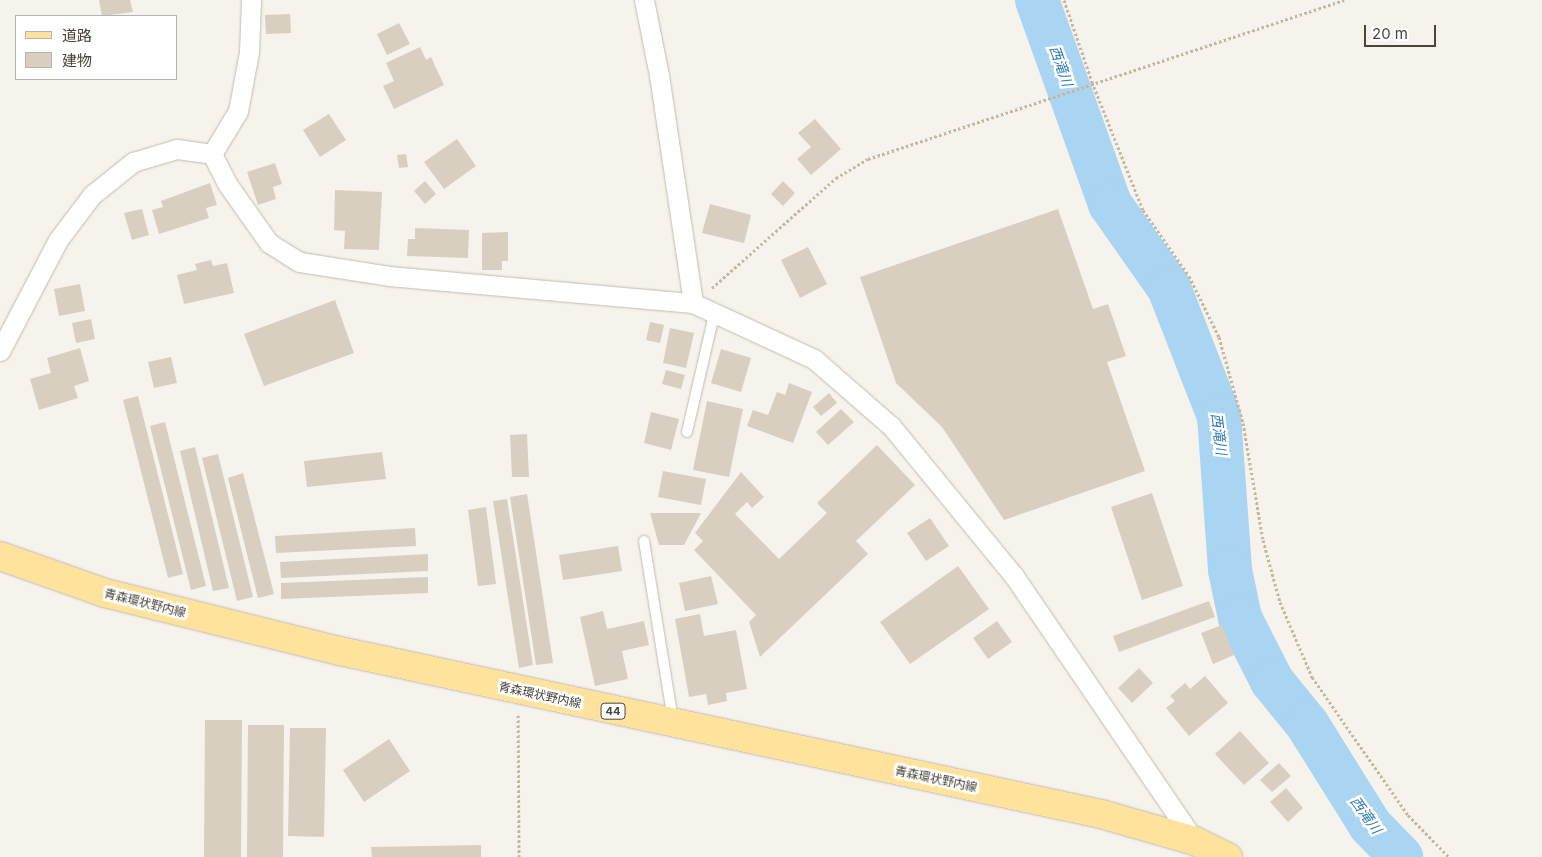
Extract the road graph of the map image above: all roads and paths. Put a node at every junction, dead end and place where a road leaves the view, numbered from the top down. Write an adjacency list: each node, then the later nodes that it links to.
1 (251, 0): 6 (street)
2 (644, 0): 7 (street)
3 (1064, 0): 5 (path)
4 (1344, 0): 5 (path)
5 (1092, 82): 7 (path); 18 (path)
6 (212, 154): 7 (street); 9 (street)
7 (693, 303): 8 (street)
8 (714, 315): 10 (lane); 15 (street)
9 (0, 351)
10 (687, 432)
11 (644, 541): 14 (lane)
12 (0, 556): 13 (main road, 青森環状野内線 / 44)
13 (517, 691): 14 (main road, 青森環状野内線 / 44); 16 (path)
14 (674, 724): 15 (main road, 青森環状野内線 / 44)
15 (1195, 841): 17 (main road, 青森環状野内線 / 44)
16 (519, 857)
17 (1228, 857)
18 (1449, 857)

